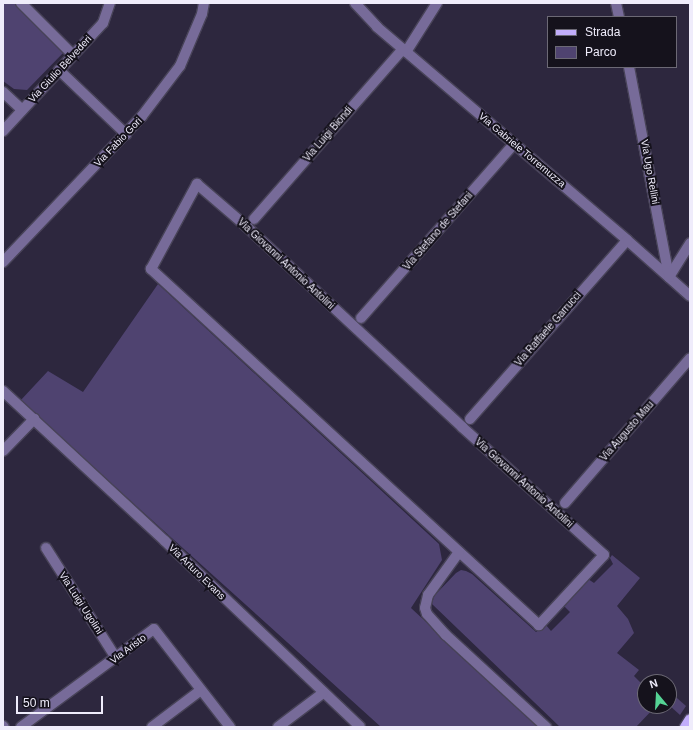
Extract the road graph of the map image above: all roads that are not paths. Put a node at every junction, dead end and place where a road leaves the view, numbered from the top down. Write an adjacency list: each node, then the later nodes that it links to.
1 (21, 3): 9 (street)
2 (110, 3): 9 (street, Via Giulio Belvederi)
3 (204, 3): 15 (street, Via Fabio Gori)
4 (355, 3): 8 (street, Via Gabriele Torremuzza)
5 (437, 3): 8 (street, Via Luigi Biondi)
6 (616, 3): 7 (street)
7 (619, 16)
8 (404, 51): 16 (street, Via Gabriele Torremuzza); 17 (street, Via Luigi Biondi)
9 (73, 55): 11 (street, Via Giulio Belvederi)
10 (629, 68): 21 (street, Via Ugo Rellini)
11 (59, 70): 13 (street, Via Giulio Belvederi); 15 (street)
12 (3, 92): 13 (street)
13 (22, 110): 14 (street, Via Giulio Belvederi)
14 (3, 131)
15 (126, 134): 20 (street, Via Fabio Gori)
16 (514, 144): 18 (street, Via Gabriele Torremuzza); 23 (street, Via Stefano de Stefani)
17 (254, 219)
18 (627, 240): 21 (street, Via Gabriele Torremuzza); 27 (street, Via Raffaele Garrucci)
19 (690, 243): 21 (street)
20 (3, 262)
21 (668, 277): 22 (street, Via Gabriele Torremuzza)
22 (690, 296)
23 (361, 318)
24 (690, 358): 29 (street, Via Augusto Mau)
25 (3, 392): 26 (street, Via Arturo Evans)
26 (34, 418): 28 (street); 34 (street, Via Arturo Evans)
27 (470, 419)
28 (3, 451)
29 (565, 503)
30 (46, 548): 32 (street, Via Luigi Ugolini)
31 (459, 552): 31 (street, Via Giovanni Antonio Antolini); 41 (street)
32 (116, 658): 33 (street, Via Aristo); 36 (street, Via Aristo)
33 (201, 690): 37 (street); 38 (street, Via Aristo)
34 (322, 693): 39 (street); 40 (street, Via Arturo Evans)
35 (690, 720): 42 (main road)
36 (21, 727)
37 (152, 727)
38 (230, 727)
39 (278, 727)
40 (360, 727)
41 (546, 727)
42 (685, 727)

